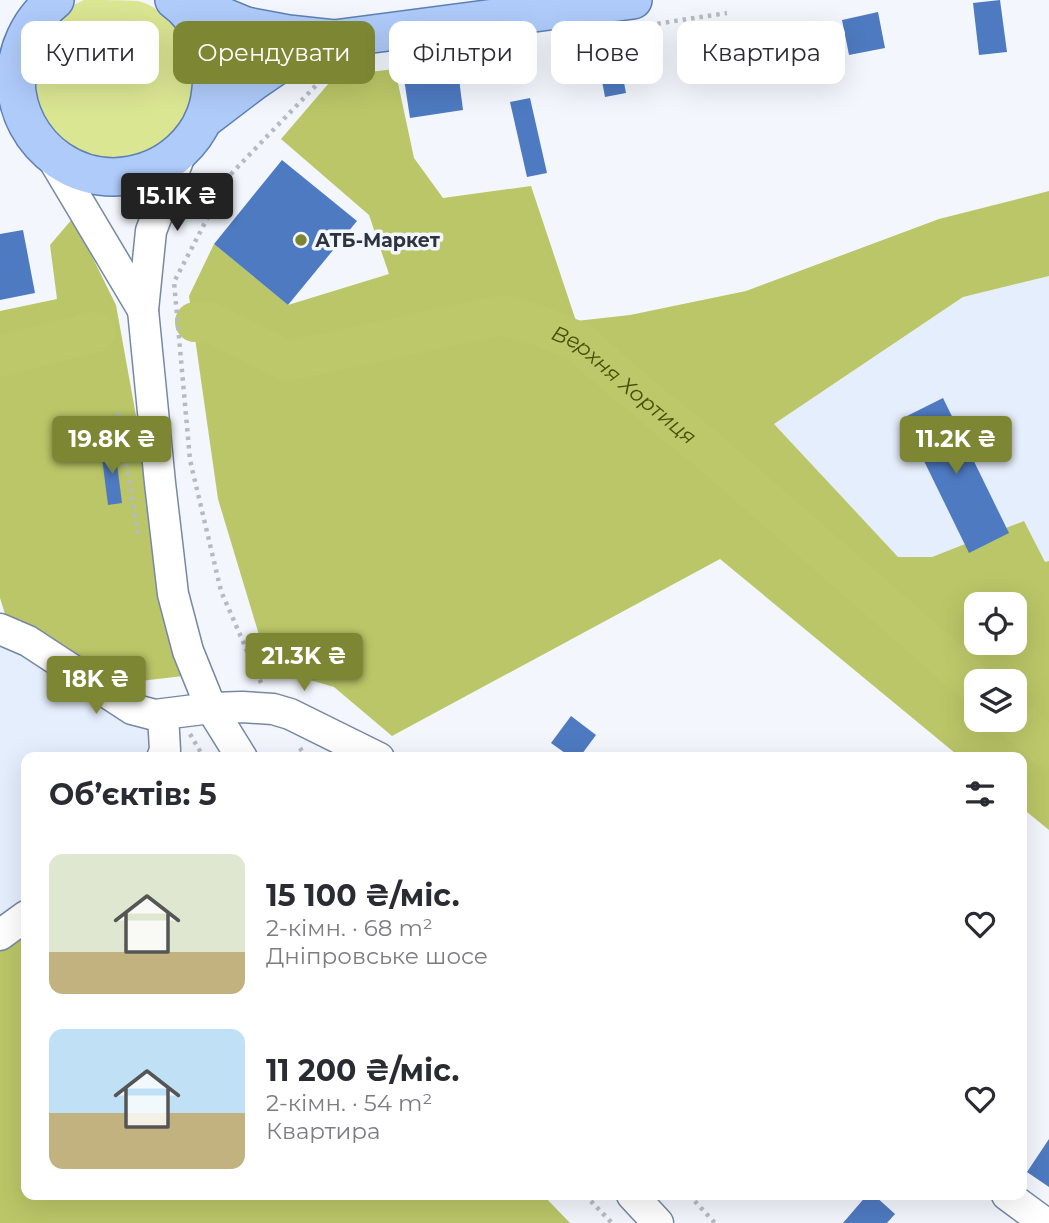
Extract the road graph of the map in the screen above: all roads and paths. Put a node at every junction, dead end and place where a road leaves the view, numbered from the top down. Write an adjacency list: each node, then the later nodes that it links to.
1 (55, 0): 11 (main road)
2 (174, 0): 12 (main road)
3 (183, 0): 6 (main road)
4 (639, 13): 5 (path); 7 (main road)
5 (727, 13)
6 (234, 21)
7 (375, 49)
8 (0, 74): 11 (main road)
9 (250, 84): 12 (main road)
10 (308, 84): 18 (path)
11 (13, 120): 14 (main road)
12 (204, 120): 13 (main road)
13 (182, 150): 14 (main road); 15 (street)
14 (50, 154): 15 (street)
15 (142, 310): 17 (street)
16 (0, 629): 19 (street)
17 (211, 709): 18 (street); 19 (street); 21 (street)
18 (273, 709): 22 (path); 23 (street)
19 (163, 715): 20 (street)
20 (164, 752)
21 (238, 752)
22 (302, 752)
23 (367, 752)
24 (21, 919): 25 (street)
25 (0, 934)
26 (590, 1200): 30 (path)
27 (637, 1200): 31 (street)
28 (694, 1200): 32 (path)
29 (1014, 1200): 33 (street)
30 (612, 1223)
31 (659, 1223)
32 (715, 1223)
33 (1045, 1223)

